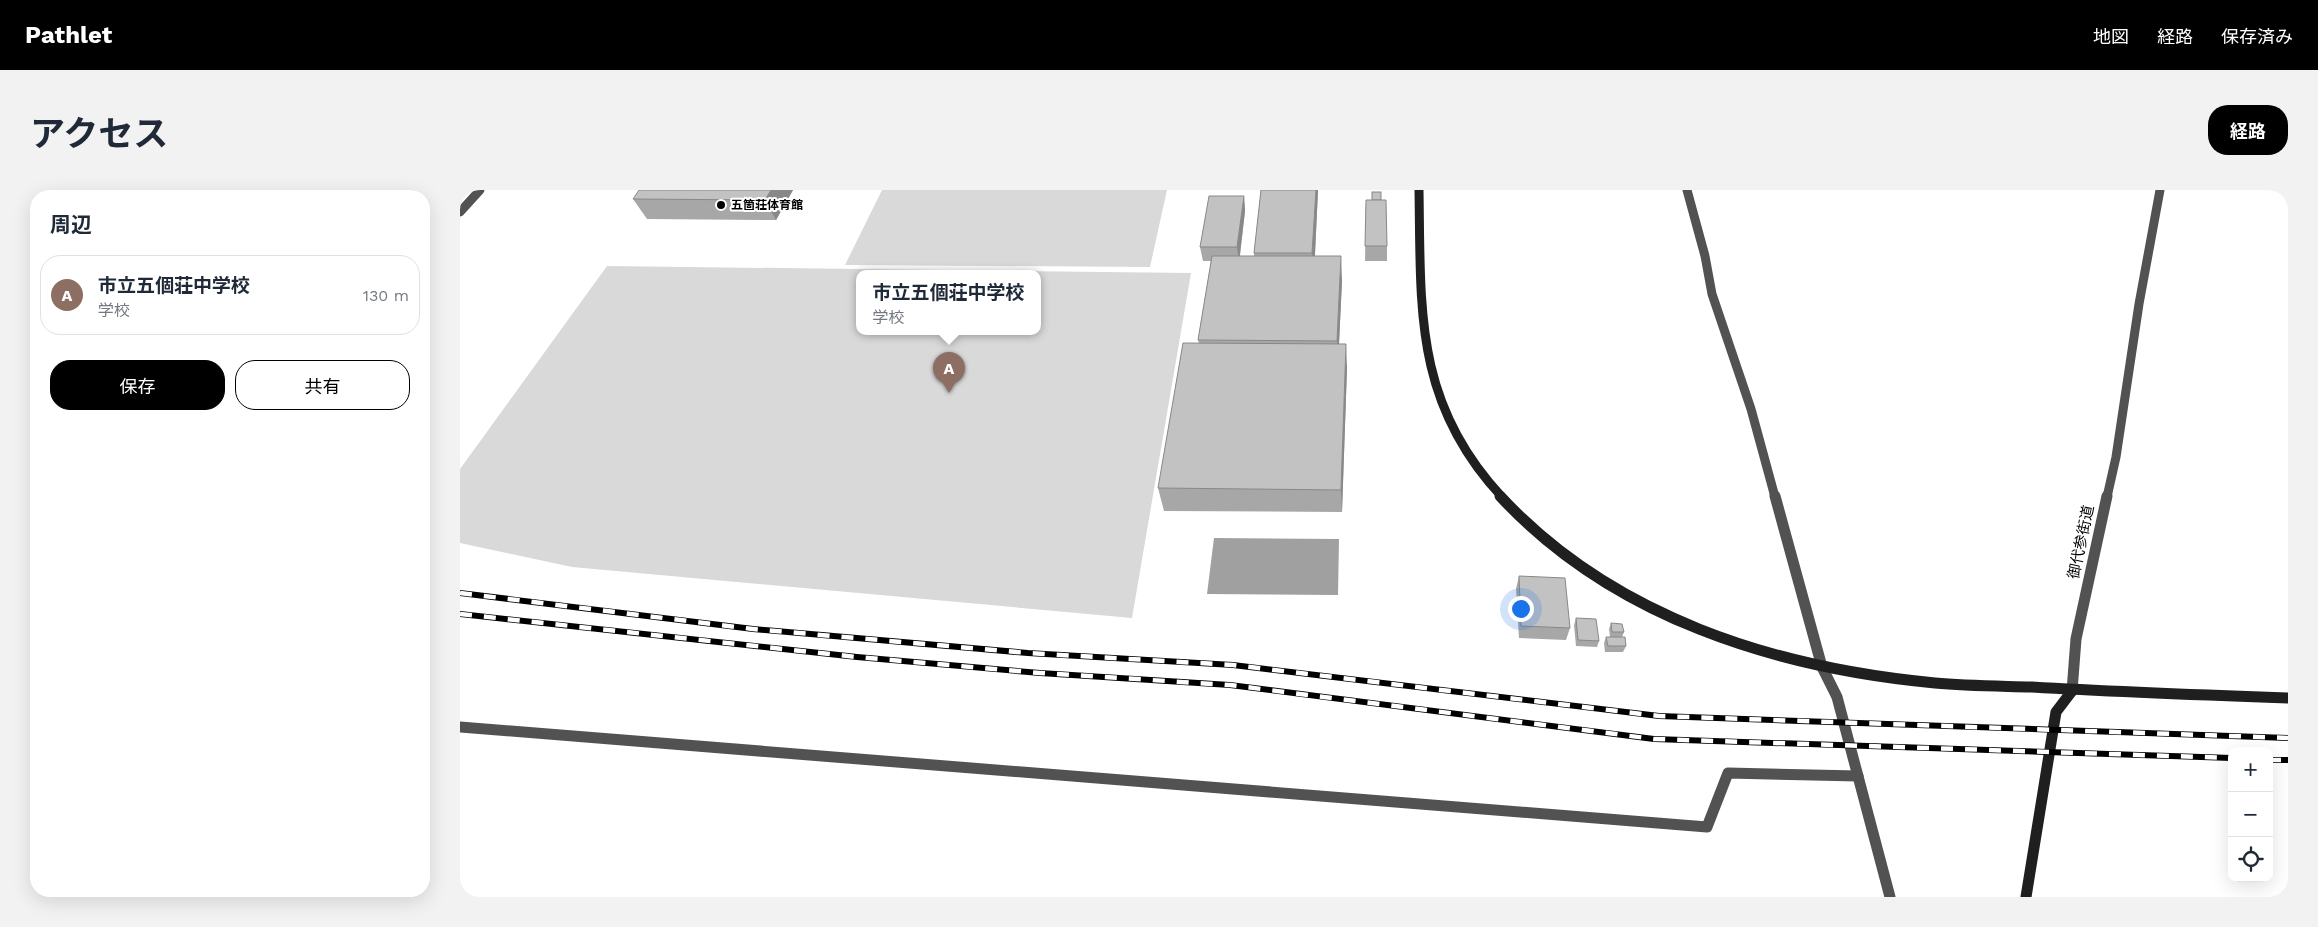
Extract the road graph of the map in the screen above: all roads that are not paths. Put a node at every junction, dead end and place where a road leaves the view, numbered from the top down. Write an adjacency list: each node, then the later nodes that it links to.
1 (480, 190): 5 (street)
2 (1419, 190): 6 (street)
3 (1687, 190): 6 (street)
4 (2160, 190): 7 (street, 御代参街道)
5 (460, 212)
6 (1822, 667): 7 (street); 10 (street)
7 (2072, 691): 8 (street); 12 (street)
8 (2288, 698)
9 (460, 727): 10 (street)
10 (1858, 776): 11 (street)
11 (1890, 897)
12 (2026, 897)

